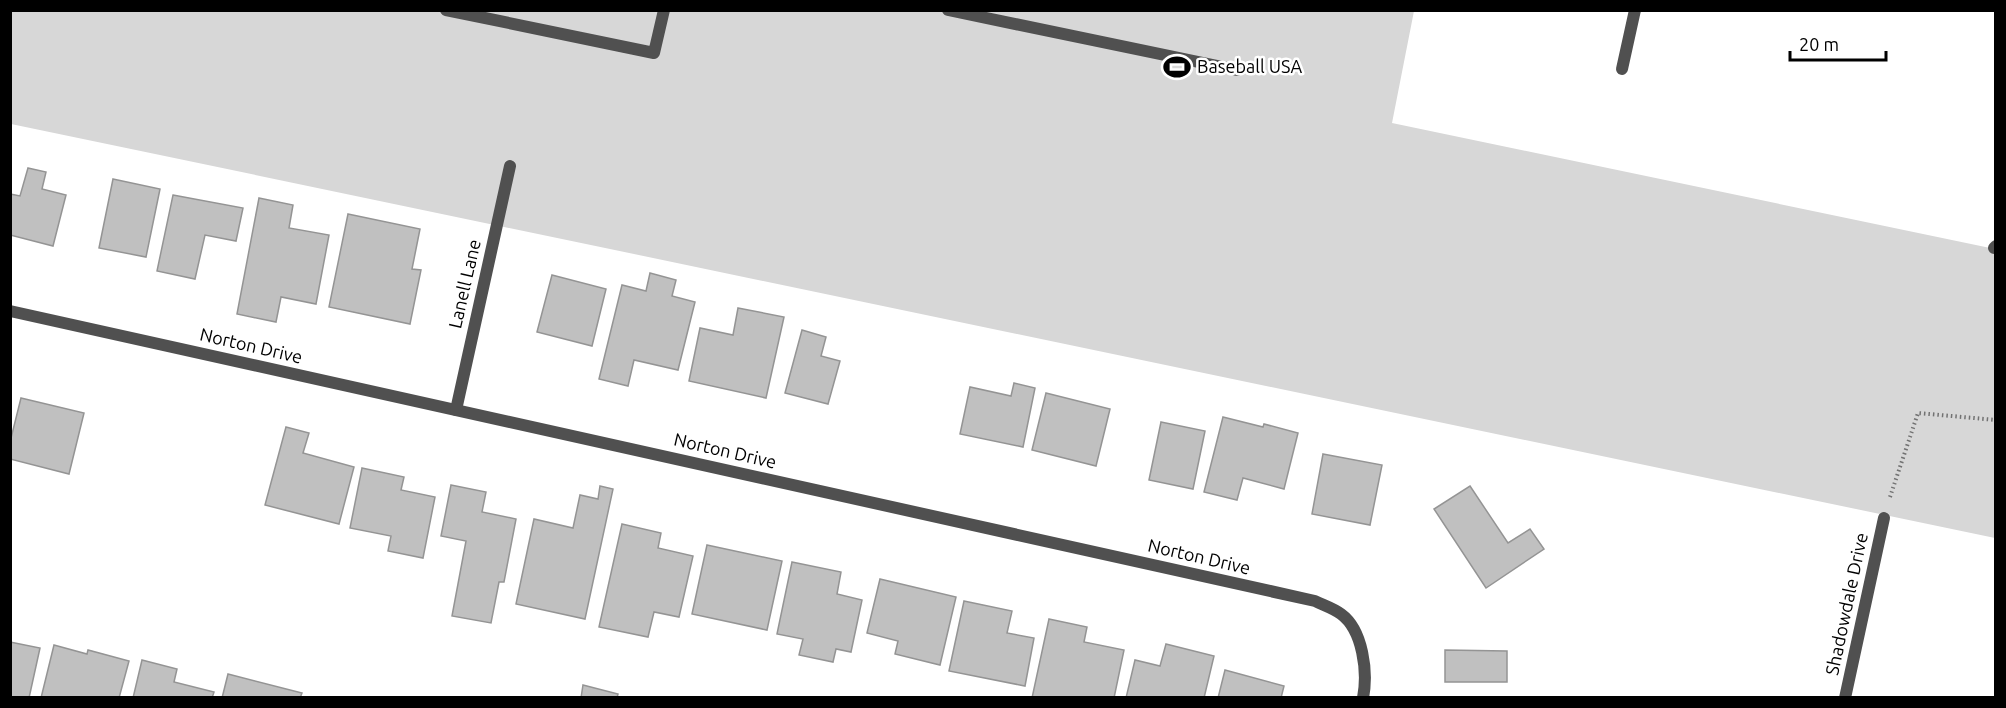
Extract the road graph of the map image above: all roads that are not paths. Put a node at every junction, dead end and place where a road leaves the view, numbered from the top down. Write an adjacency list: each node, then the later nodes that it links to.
1 (446, 10): 2 (street)
2 (664, 10)
3 (948, 10): 6 (street)
4 (1635, 10): 5 (street)
5 (1622, 69)
6 (1237, 70)
7 (510, 166): 9 (street, Lanell Lane)
8 (10, 311): 9 (street, Norton Drive)
9 (456, 410): 11 (street, Norton Drive)
10 (1884, 518): 12 (street, Shadowdale Drive)
11 (1363, 698)
12 (1845, 698)

